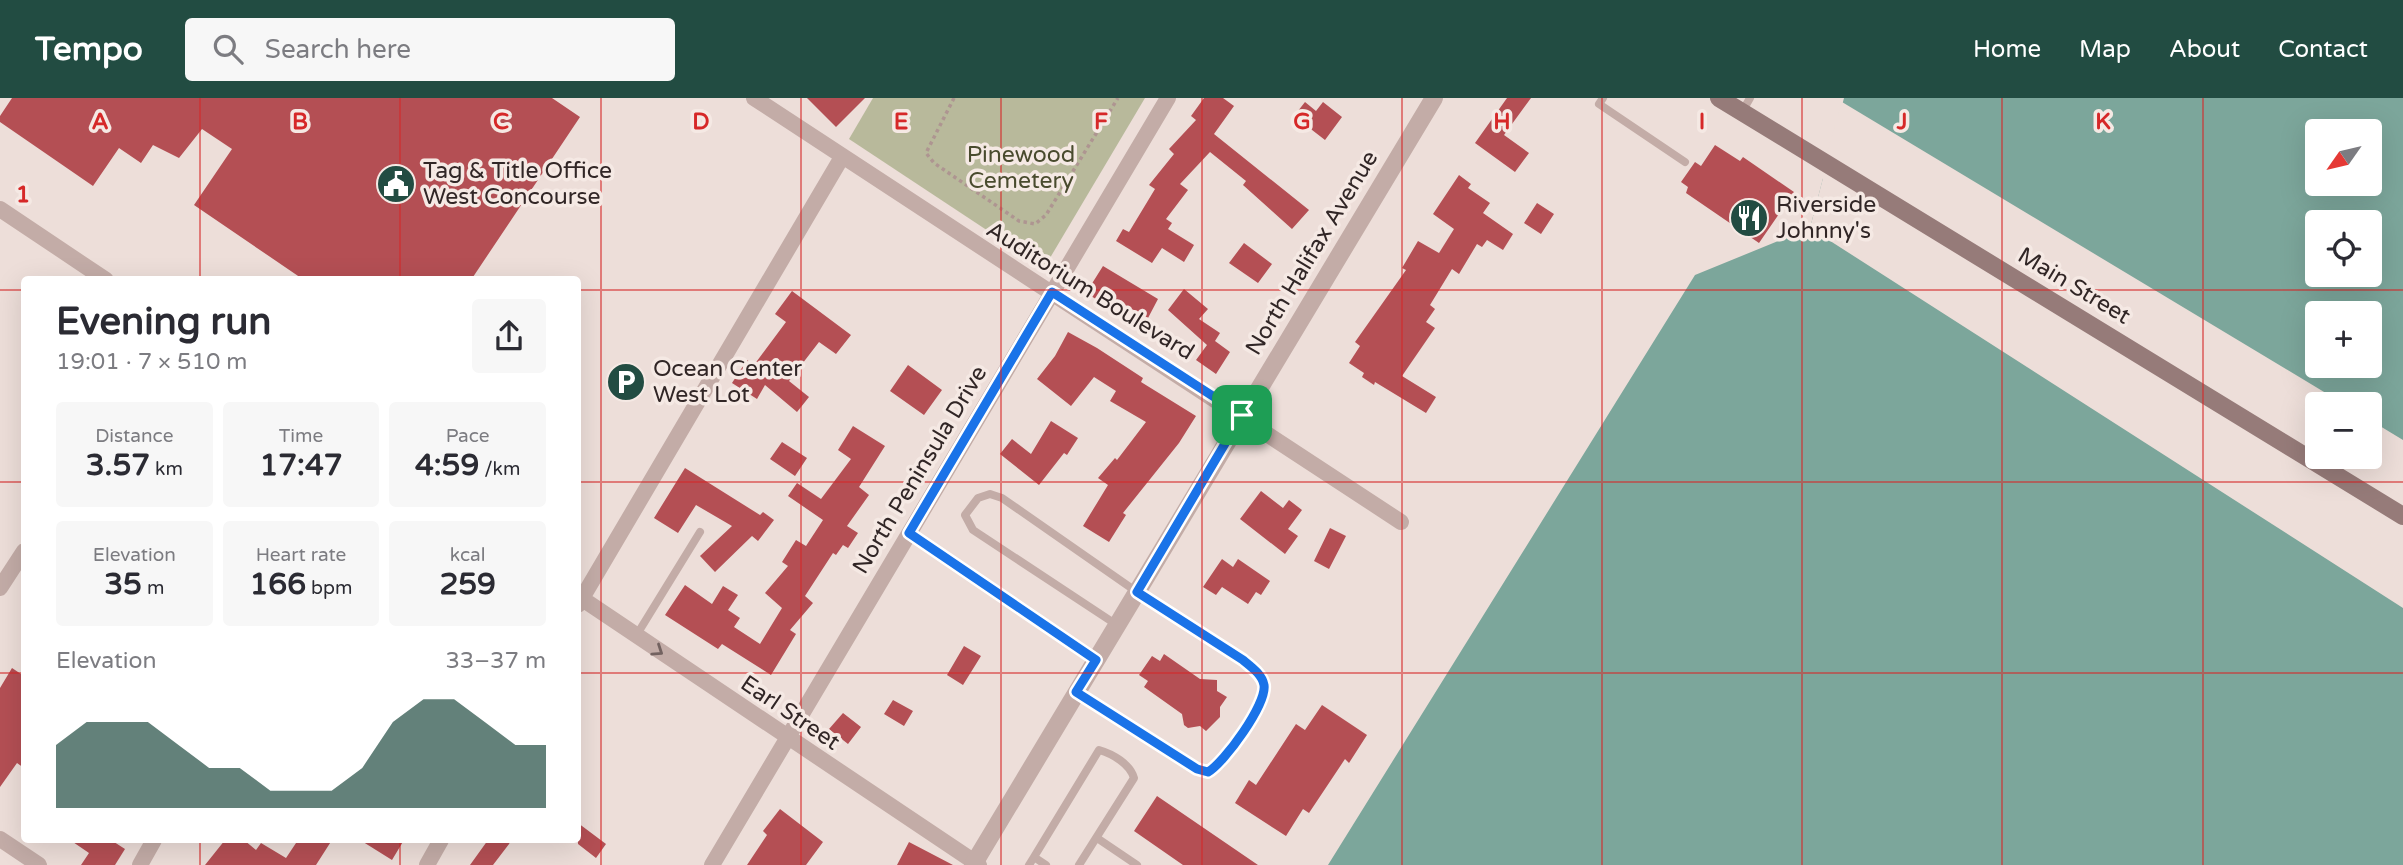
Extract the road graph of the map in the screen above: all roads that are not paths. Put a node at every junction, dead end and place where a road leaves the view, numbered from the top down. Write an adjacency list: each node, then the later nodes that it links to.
1 (754, 98): 7 (street, Auditorium Boulevard)
2 (1168, 98): 11 (street, North Peninsula Drive)
3 (1434, 98): 12 (street, North Halifax Avenue)
4 (1603, 98): 8 (lane)
5 (1719, 98): 6 (main road, Main Street)
6 (1746, 105): 13 (main road, Main Street)
7 (842, 157): 11 (street, Auditorium Boulevard); 20 (street)
8 (1685, 162)
9 (0, 209): 10 (street)
10 (100, 276)
11 (1052, 292): 12 (street, Auditorium Boulevard); 16 (street, North Peninsula Drive)
12 (1242, 415): 14 (street, Auditorium Boulevard); 19 (street, North Halifax Avenue)
13 (2403, 516)
14 (1401, 522)
15 (700, 532): 23 (lane)
16 (909, 533): 24 (lane); 26 (street, North Peninsula Drive)
17 (21, 556): 18 (street)
18 (0, 588)
19 (1137, 592): 22 (street, North Halifax Avenue); 22 (lane); 25 (lane)
20 (581, 597)
21 (581, 601): 23 (street, Earl Street)
22 (1117, 625): 24 (street, North Halifax Avenue)
23 (636, 636): 26 (street, Earl Street, one-way to 26)
24 (1096, 660): 25 (street, North Halifax Avenue)
25 (1076, 692): 32 (street, North Halifax Avenue)
26 (787, 739): 32 (street, Earl Street); 36 (street, North Peninsula Drive)
27 (1097, 838): 31 (lane); 38 (lane); 39 (lane)
28 (0, 839): 33 (street)
29 (152, 843): 34 (street)
30 (439, 843): 35 (street)
31 (1031, 861): 37 (lane)
32 (976, 864)
33 (39, 865)
34 (139, 865)
35 (427, 865)
36 (712, 865)
37 (1046, 865)
38 (1079, 865)
39 (1137, 865)

